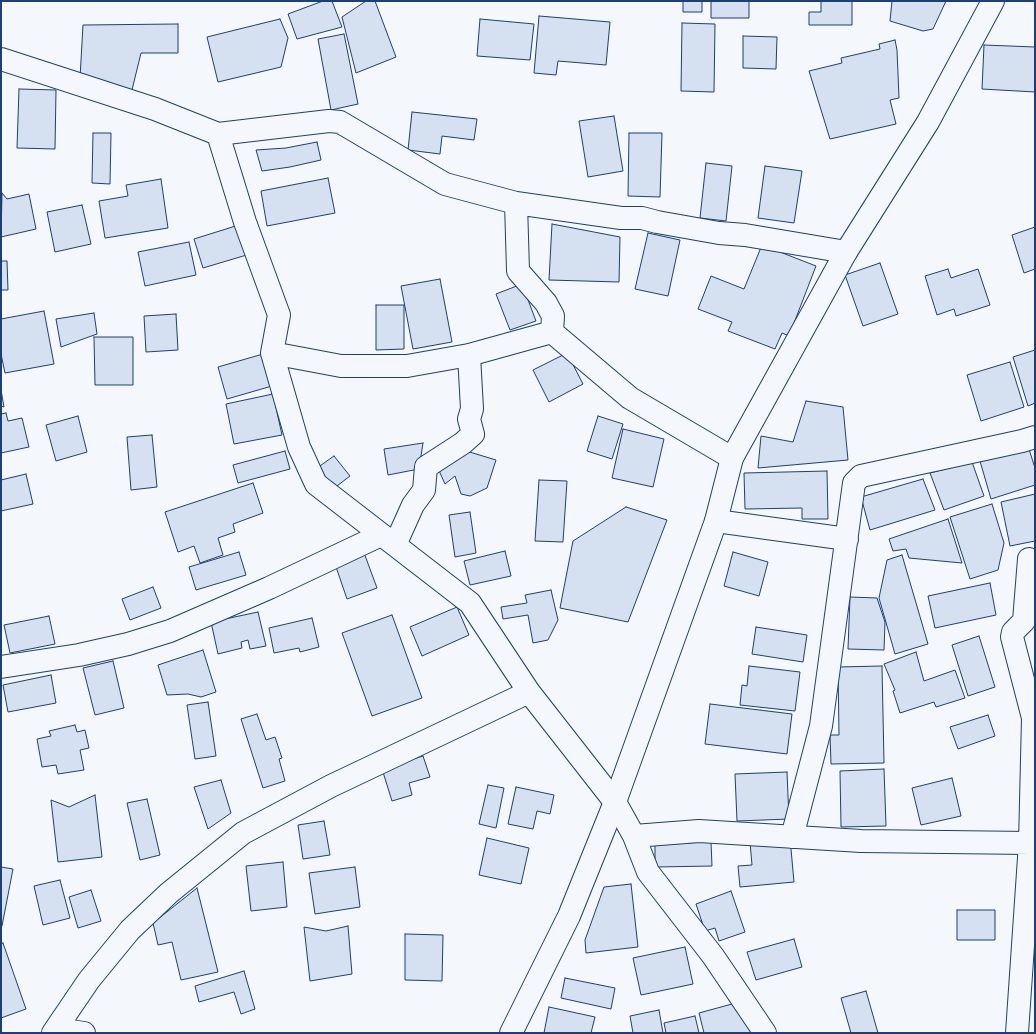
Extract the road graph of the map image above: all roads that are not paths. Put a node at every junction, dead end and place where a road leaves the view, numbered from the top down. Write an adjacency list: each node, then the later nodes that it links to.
1 (993, 1): 5 (street)
2 (1, 59): 3 (street)
3 (218, 134): 4 (street); 7 (street)
4 (516, 203): 5 (street); 6 (street)
5 (846, 252): 10 (street)
6 (552, 332): 8 (street); 10 (street)
7 (272, 353): 8 (street); 13 (street)
8 (469, 355): 13 (street)
9 (1035, 437): 12 (street)
10 (732, 458): 11 (street)
11 (716, 521): 12 (street); 17 (street)
12 (847, 539): 19 (street)
13 (388, 540): 15 (street); 16 (street)
14 (1029, 559): 20 (street)
15 (1, 667)
16 (529, 692): 17 (street); 21 (street)
17 (615, 802): 18 (street); 23 (street)
18 (634, 836): 19 (street); 24 (street)
19 (792, 837): 20 (street)
20 (1030, 843): 25 (street)
21 (55, 1031): 22 (street)
22 (84, 1033)
23 (511, 1033)
24 (765, 1033)
25 (1017, 1033)

